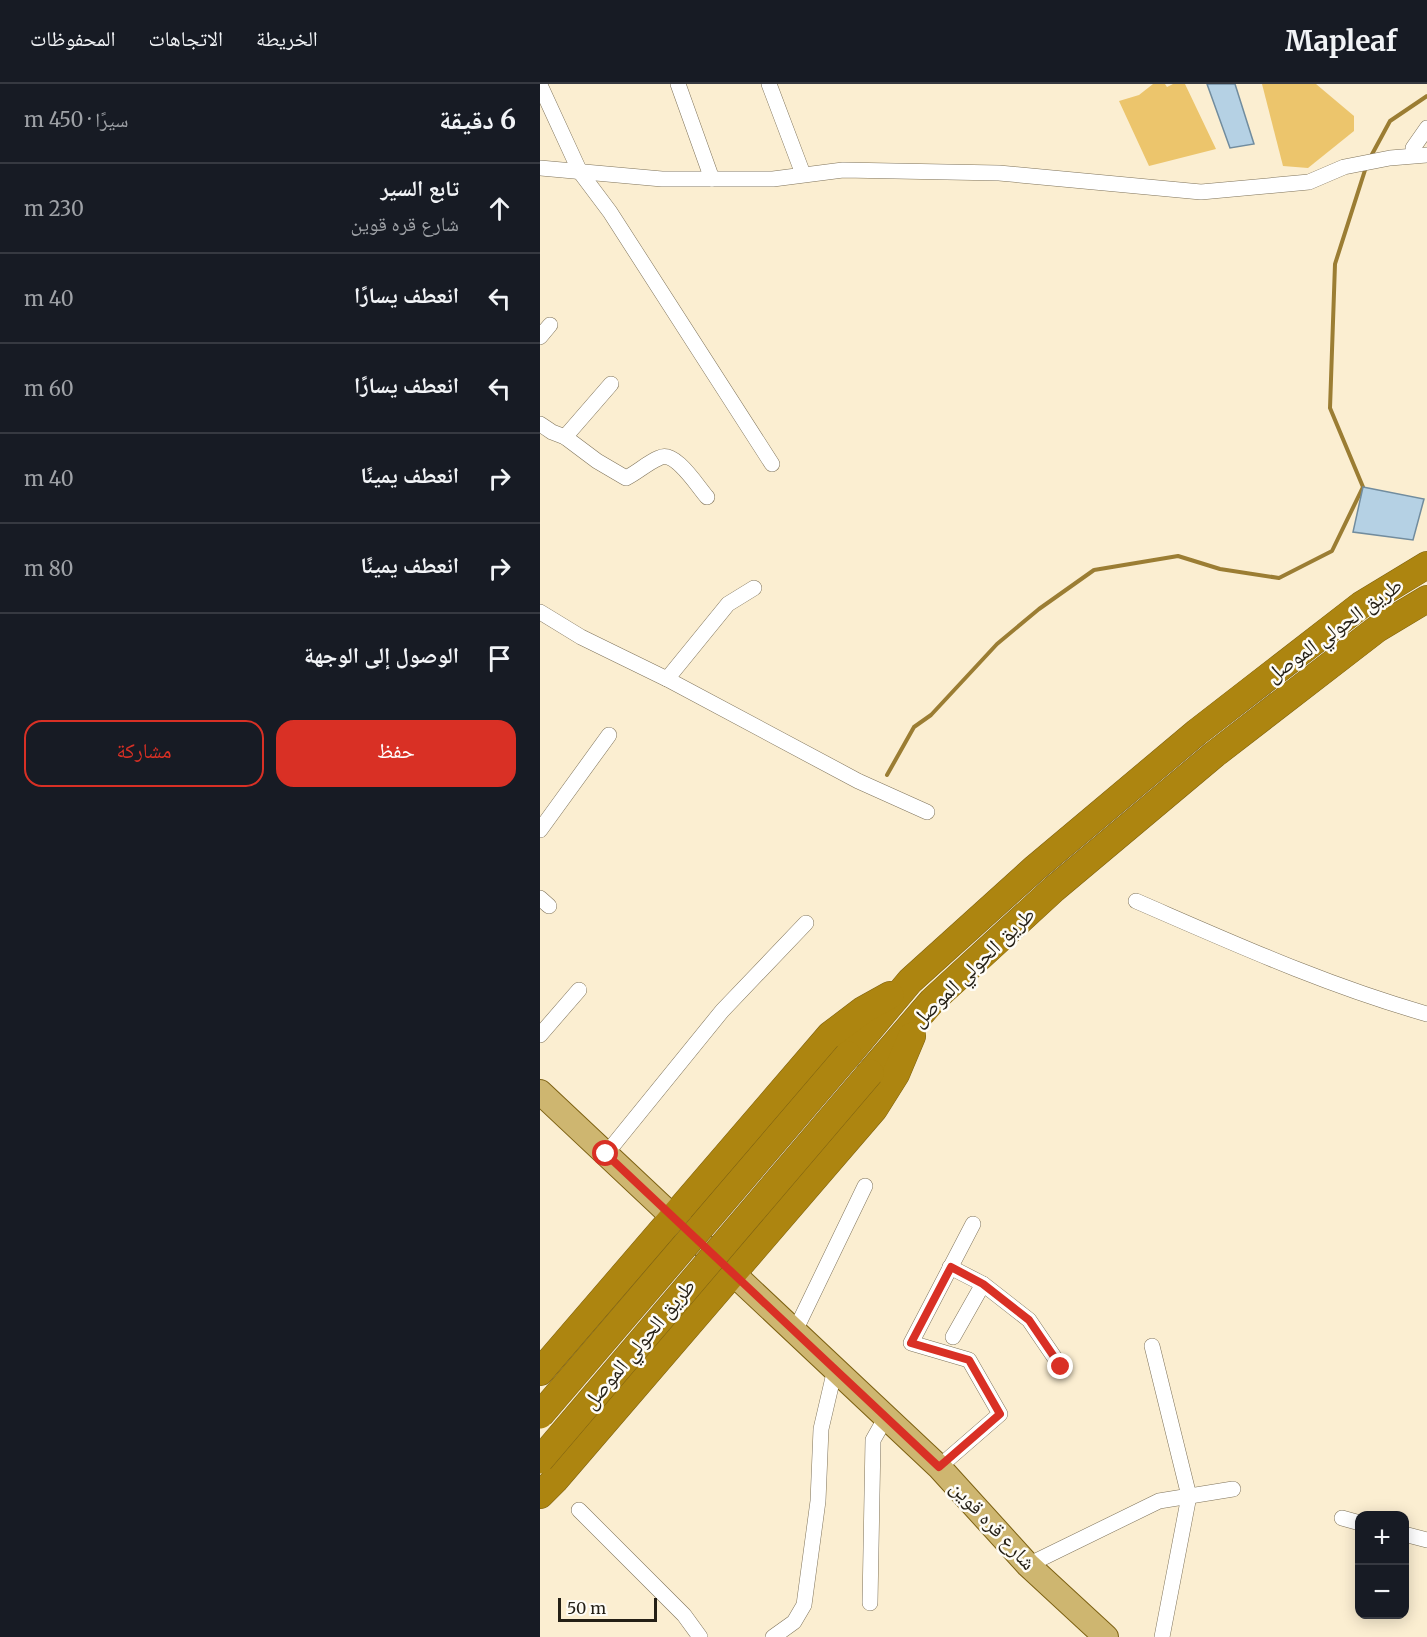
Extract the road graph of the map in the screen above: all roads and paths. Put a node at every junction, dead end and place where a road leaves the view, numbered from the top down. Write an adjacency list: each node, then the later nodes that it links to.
1 (678, 84): 9 (street)
2 (769, 84): 8 (street)
3 (540, 85): 7 (street)
4 (1427, 128): 5 (street)
5 (1420, 151): 8 (street)
6 (540, 168): 7 (street)
7 (580, 172): 9 (street); 13 (street)
8 (803, 174): 9 (street)
9 (712, 179)
10 (611, 384): 12 (street)
11 (540, 424): 12 (street)
12 (564, 437): 14 (street)
13 (772, 464)
14 (707, 497)
15 (1427, 565): 25 (highway, طريق الحولي الموصل)
16 (754, 588): 19 (street)
17 (1427, 599): 27 (highway, طريق الحولي الموصل)
18 (541, 615): 19 (street)
19 (667, 679): 21 (street)
20 (609, 735): 22 (street)
21 (927, 812)
22 (540, 830)
23 (1136, 902): 28 (street)
24 (806, 923): 31 (street)
25 (910, 981): 33 (highway); 44 (highway, طريق الحولي الموصل, bridge)
26 (579, 990): 29 (street)
27 (932, 1001): 36 (highway); 46 (highway, طريق الحولي الموصل, bridge)
28 (1427, 1014)
29 (540, 1035)
30 (540, 1092): 31 (main road, شارع قره قوين)
31 (606, 1154): 33 (main road, شارع قره قوين)
32 (865, 1186): 38 (street)
33 (674, 1217): 36 (main road, شارع قره قوين); 43 (highway)
34 (973, 1224): 35 (street)
35 (951, 1267): 37 (street); 47 (street)
36 (734, 1274): 38 (main road, شارع قره قوين); 49 (highway)
37 (983, 1284): 39 (street); 41 (street)
38 (795, 1331): 42 (main road, شارع قره قوين)
39 (953, 1337)
40 (1152, 1346): 50 (street)
41 (1061, 1367)
42 (835, 1368): 45 (main road, شارع قره قوين); 59 (street)
43 (540, 1372)
44 (540, 1415)
45 (886, 1417): 47 (main road, شارع قره قوين); 57 (street)
46 (540, 1460)
47 (939, 1467): 56 (main road, شارع قره قوين)
48 (1233, 1489): 50 (street)
49 (540, 1495)
50 (1189, 1496): 56 (street); 61 (street)
51 (579, 1510): 58 (street)
52 (1342, 1518): 53 (street)
53 (1355, 1522)
54 (1409, 1535): 55 (street)
55 (1427, 1540)
56 (1028, 1566): 60 (main road, شارع قره قوين)
57 (870, 1603)
58 (700, 1637)
59 (773, 1637)
60 (1106, 1637)
61 (1162, 1637)

